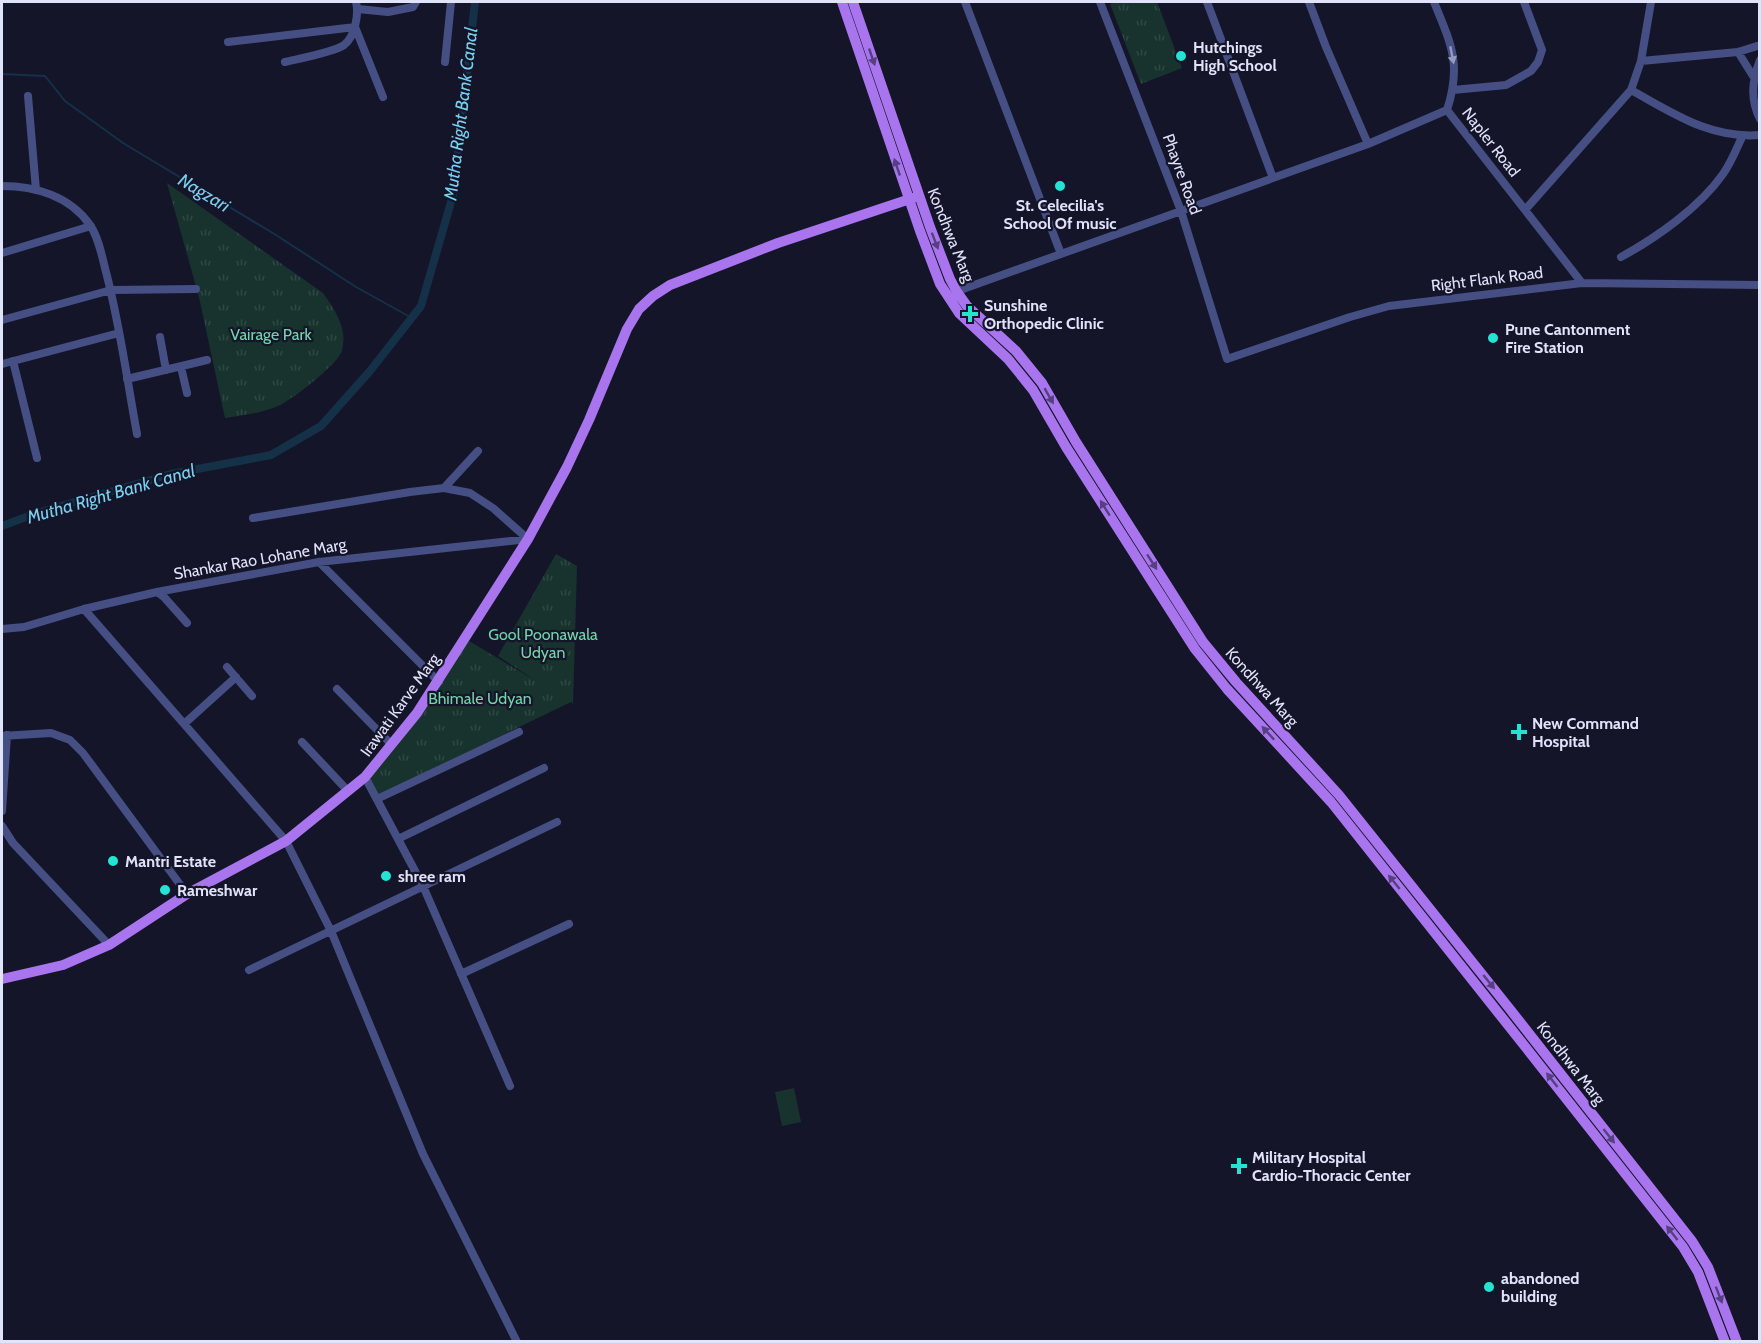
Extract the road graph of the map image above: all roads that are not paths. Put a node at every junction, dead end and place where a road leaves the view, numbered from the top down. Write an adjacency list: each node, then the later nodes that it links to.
1 (416, 2): 12 (street)
2 (451, 2): 20 (street)
3 (842, 2): 34 (main road, Kondhwa Marg, one-way to 3)
4 (854, 2): 34 (main road, Kondhwa Marg, one-way to 34)
5 (965, 2): 39 (street)
6 (1100, 2): 36 (street, Phayre Road)
7 (1207, 2): 31 (street)
8 (1309, 2): 30 (street)
9 (1434, 2): 22 (street, Napler Road, one-way to 22)
10 (1524, 2): 22 (street)
11 (1651, 2): 18 (street)
12 (357, 5): 13 (street)
13 (355, 27): 14 (street); 19 (street); 25 (street)
14 (228, 42)
15 (1760, 45): 16 (street)
16 (1738, 52): 18 (street); 21 (street)
17 (1760, 60): 21 (street)
18 (1641, 61): 23 (street)
19 (285, 62)
20 (446, 62)
21 (1753, 76): 27 (street)
22 (1453, 90): 26 (street, Napler Road)
23 (1631, 90): 29 (street); 35 (street)
24 (27, 96): 33 (street)
25 (383, 96)
26 (1447, 110): 30 (street); 35 (street, Napler Road)
27 (1760, 119)
28 (1760, 135): 29 (street)
29 (1742, 137): 40 (street)
30 (1368, 144): 31 (street)
31 (1273, 178): 36 (street)
32 (2, 186): 33 (street)
33 (36, 190): 37 (street)
34 (914, 198): 45 (main road, Kondhwa Marg); 62 (main road, Irawati Karve Marg)
35 (1525, 210): 41 (street, Napler Road)
36 (1181, 211): 39 (street); 49 (street, Phayre Road)
37 (91, 226): 38 (street); 44 (street)
38 (2, 253)
39 (1061, 254): 45 (street)
40 (1621, 257)
41 (1582, 283): 42 (street, Right Flank Road); 49 (street, Right Flank Road)
42 (1760, 285)
43 (196, 289): 44 (street)
44 (111, 290): 46 (street); 47 (street)
45 (952, 293): 91 (main road, Kondhwa Marg)
46 (2, 320)
47 (118, 333): 51 (street); 55 (street)
48 (160, 337): 54 (street)
49 (1227, 359)
50 (207, 360): 53 (street)
51 (13, 361): 52 (street); 59 (street)
52 (2, 364)
53 (180, 367): 54 (street); 56 (street)
54 (166, 370): 55 (street)
55 (127, 379): 57 (street)
56 (187, 393)
57 (137, 434)
58 (478, 451): 60 (street)
59 (37, 458)
60 (444, 488): 61 (street); 62 (street)
61 (253, 518)
62 (528, 539): 63 (street, Shankar Rao Lohane Marg); 70 (main road, Irawati Karve Marg)
63 (319, 562): 64 (street, Shankar Rao Lohane Marg); 70 (street)
64 (157, 592): 65 (street, Shankar Rao Lohane Marg); 66 (street)
65 (84, 609): 67 (street, Shankar Rao Lohane Marg); 73 (street)
66 (187, 624)
67 (2, 629)
68 (226, 667): 69 (street)
69 (236, 677): 72 (street); 73 (street)
70 (439, 682): 77 (main road, Irawati Karve Marg)
71 (337, 689): 77 (street)
72 (252, 696)
73 (184, 724): 86 (street)
74 (519, 732): 81 (street)
75 (4, 736): 82 (street); 88 (street)
76 (302, 742): 80 (street)
77 (392, 746): 79 (main road, Irawati Karve Marg)
78 (544, 768): 85 (street)
79 (365, 777): 80 (main road, Irawati Karve Marg); 81 (street)
80 (348, 791): 86 (main road, Irawati Karve Marg)
81 (377, 799): 85 (street)
82 (2, 811)
83 (557, 822): 87 (street)
84 (2, 826): 92 (street)
85 (398, 839): 87 (street)
86 (286, 841): 88 (main road, Irawati Karve Marg); 90 (street)
87 (423, 886): 90 (street); 94 (street)
88 (187, 894): 92 (main road, Irawati Karve Marg)
89 (569, 924): 94 (street)
90 (331, 931): 93 (street); 97 (street)
91 (1448, 940): 98 (main road, Kondhwa Marg, one-way to 91); 99 (main road, Kondhwa Marg, one-way to 99)
92 (109, 945): 95 (main road, Irawati Karve Marg)
93 (249, 970)
94 (461, 974): 96 (street)
95 (2, 979)
96 (510, 1086)
97 (517, 1341)
98 (1725, 1341)
99 (1737, 1341)

